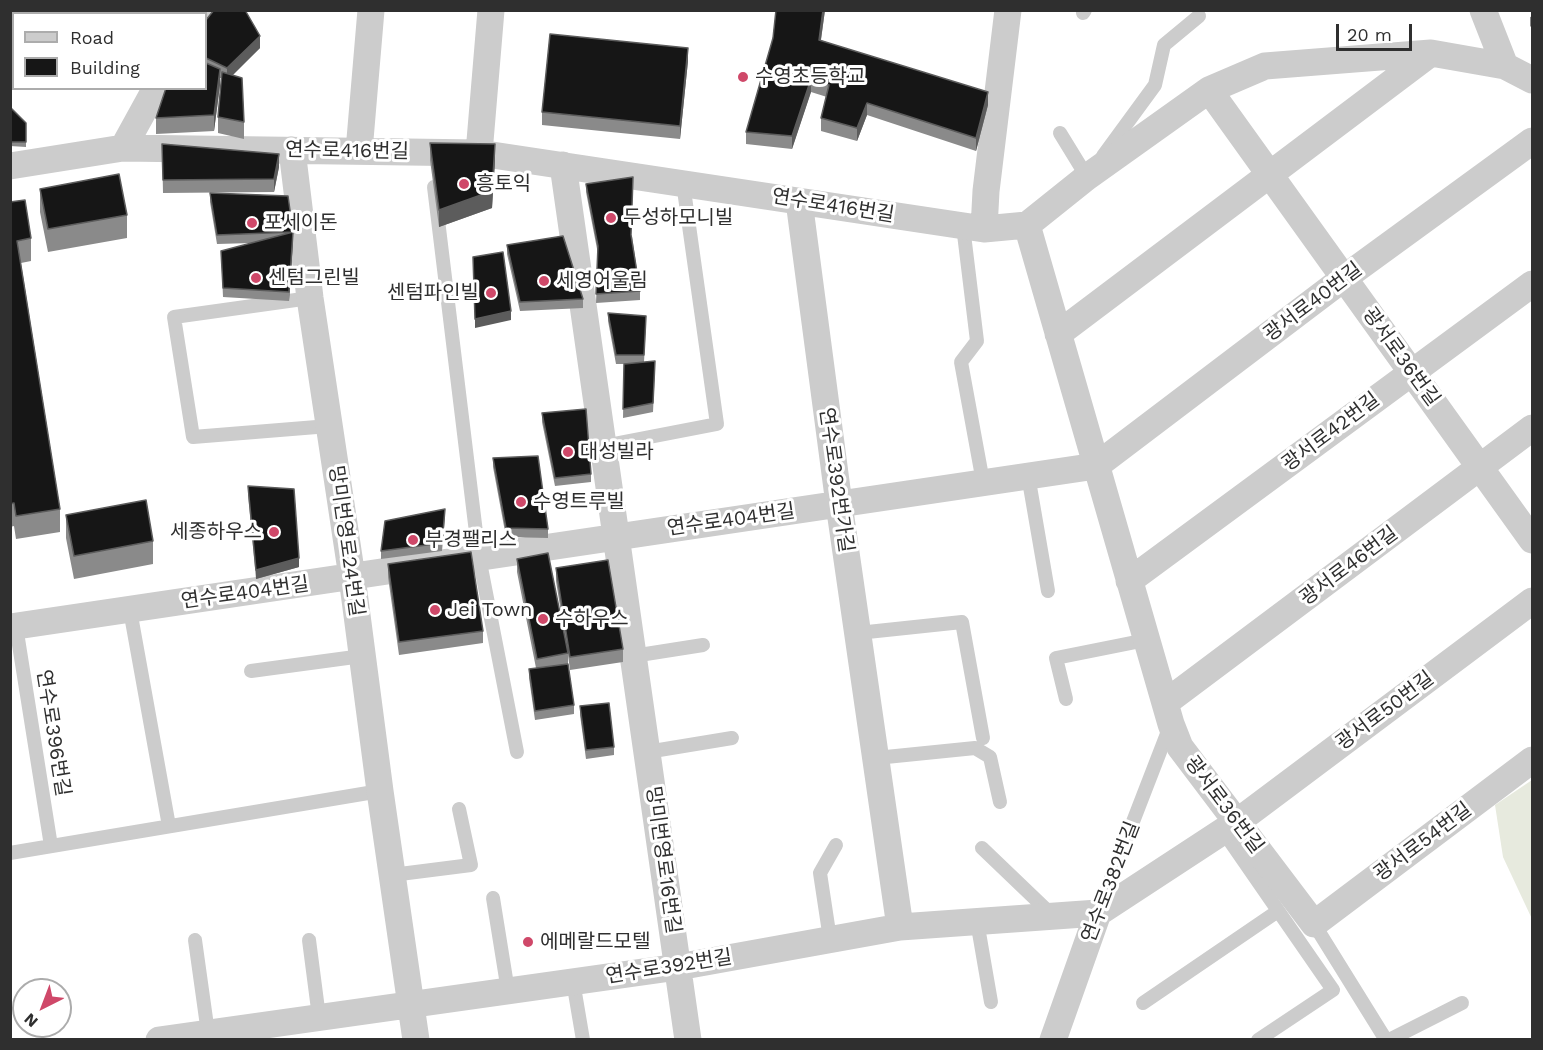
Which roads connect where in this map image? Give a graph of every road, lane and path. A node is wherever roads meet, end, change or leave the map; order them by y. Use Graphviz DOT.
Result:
graph roads {
  1 [pos="371,10"];
  2 [pos="491,10"];
  3 [pos="1008,10"];
  4 [pos="1483,10"];
  5 [pos="1199,16"];
  6 [pos="1431,53"];
  7 [pos="1505,66"];
  8 [pos="1533,80"];
  9 [pos="155,90"];
  10 [pos="1209,90"];
  11 [pos="1060,134"];
  12 [pos="1533,141"];
  13 [pos="123,148"];
  14 [pos="292,150"];
  15 [pos="359,151"];
  16 [pos="430,152"];
  17 [pos="479,153"];
  18 [pos="563,165"];
  19 [pos="10,166"];
  20 [pos="1269,174"];
  21 [pos="1087,177"];
  22 [pos="683,183"];
  23 [pos="799,201"];
  24 [pos="1027,225"];
  25 [pos="973,227"];
  26 [pos="1344,278"];
  27 [pos="1533,284"];
  28 [pos="310,298"];
  29 [pos="1058,334"];
  30 [pos="1412,372"];
  31 [pos="329,426"];
  32 [pos="1533,428"];
  33 [pos="603,446"];
  34 [pos="1096,466"];
  35 [pos="1480,467"];
  36 [pos="1028,475"];
  37 [pos="983,482"];
  38 [pos="839,504"];
  39 [pos="616,537"];
  40 [pos="1533,540"];
  41 [pos="479,557"];
  42 [pos="352,577"];
  43 [pos="1129,581"];
  44 [pos="1048,591"];
  45 [pos="1533,601"];
  46 [pos="130,610"];
  47 [pos="13,627"];
  48 [pos="858,633"];
  49 [pos="1146,640"];
  50 [pos="702,645"];
  51 [pos="362,656"];
  52 [pos="633,656"];
  53 [pos="251,671"];
  54 [pos="1066,699"];
  55 [pos="1168,714"];
  56 [pos="732,738"];
  57 [pos="983,738"];
  58 [pos="517,752"];
  59 [pos="647,752"];
  60 [pos="876,759"];
  61 [pos="1533,760"];
  62 [pos="380,791"];
  63 [pos="1000,802"];
  64 [pos="459,809"];
  65 [pos="169,826"];
  66 [pos="1230,826"];
  67 [pos="836,845"];
  68 [pos="51,846"];
  69 [pos="982,848"];
  70 [pos="10,852"];
  71 [pos="392,875"];
  72 [pos="493,898"];
  73 [pos="1278,911"];
  74 [pos="1098,913"];
  75 [pos="1053,916"];
  76 [pos="976,921"];
  77 [pos="1314,924"];
  78 [pos="900,927"];
  79 [pos="830,939"];
  80 [pos="195,940"];
  81 [pos="309,940"];
  82 [pos="678,967"];
  83 [pos="573,981"];
  84 [pos="508,991"];
  85 [pos="991,1002"];
  86 [pos="1143,1003"];
  87 [pos="1462,1003"];
  88 [pos="411,1004"];
  89 [pos="319,1017"];
  90 [pos="208,1033"];
  91 [pos="159,1040"];
  92 [pos="416,1040"];
  93 [pos="583,1040"];
  94 [pos="688,1040"];
  95 [pos="1053,1040"];
  96 [pos="1258,1040"];
  97 [pos="1388,1040"];
  1 -- 15 [label="street"];
  2 -- 17 [label="street"];
  3 -- 25 [label="street"];
  4 -- 7 [label="street"];
  5 -- 21 [label="lane"];
  6 -- 7 [label="street"];
  6 -- 10 [label="street"];
  6 -- 20 [label="street"];
  7 -- 8 [label="street"];
  9 -- 13 [label="street"];
  10 -- 20 [label="street, 광서로36번길"];
  10 -- 21 [label="street"];
  11 -- 21 [label="lane"];
  12 -- 26 [label="street, 광서로40번길"];
  13 -- 14 [label="street, 연수로416번길"];
  13 -- 19 [label="street, 연수로416번길"];
  14 -- 15 [label="street, 연수로416번길"];
  14 -- 28 [label="street, 망미번영로24번길"];
  15 -- 16 [label="street, 연수로416번길"];
  16 -- 17 [label="street, 연수로416번길"];
  16 -- 41 [label="lane"];
  17 -- 18 [label="street, 연수로416번길"];
  18 -- 22 [label="street, 연수로416번길"];
  18 -- 33 [label="street, 망미번영로16번길"];
  20 -- 26 [label="street, 광서로36번길"];
  20 -- 29 [label="street"];
  21 -- 24 [label="street"];
  22 -- 23 [label="street, 연수로416번길"];
  22 -- 33 [label="lane"];
  23 -- 25 [label="street, 연수로416번길"];
  23 -- 38 [label="street, 연수로392번가길"];
  24 -- 25 [label="street, 연수로416번길"];
  24 -- 29 [label="street, 광서로36번길"];
  25 -- 37 [label="lane"];
  26 -- 30 [label="street, 광서로36번길"];
  26 -- 34 [label="street, 광서로40번길"];
  27 -- 30 [label="street, 광서로42번길"];
  28 -- 31 [label="street, 망미번영로24번길"];
  28 -- 31 [label="lane"];
  29 -- 34 [label="street, 광서로36번길"];
  30 -- 35 [label="street, 광서로36번길"];
  30 -- 43 [label="street, 광서로42번길"];
  31 -- 42 [label="street, 망미번영로24번길"];
  32 -- 35 [label="street, 광서로46번길"];
  33 -- 39 [label="street, 망미번영로16번길"];
  34 -- 36 [label="street, 연수로404번길"];
  34 -- 43 [label="street, 광서로36번길"];
  35 -- 40 [label="street, 광서로36번길"];
  35 -- 55 [label="street, 광서로46번길"];
  36 -- 37 [label="street, 연수로404번길"];
  36 -- 44 [label="lane"];
  37 -- 38 [label="street, 연수로404번길"];
  38 -- 39 [label="street, 연수로404번길"];
  38 -- 48 [label="street, 연수로392번가길"];
  39 -- 41 [label="street, 연수로404번길"];
  39 -- 52 [label="street, 망미번영로16번길"];
  41 -- 42 [label="street, 연수로404번길"];
  41 -- 58 [label="lane"];
  42 -- 46 [label="street, 연수로404번길"];
  42 -- 51 [label="street, 망미번영로24번길"];
  43 -- 49 [label="street, 광서로36번길"];
  45 -- 66 [label="street, 광서로50번길"];
  46 -- 47 [label="street, 연수로404번길"];
  46 -- 65 [label="lane"];
  47 -- 68 [label="lane, 연수로396번길"];
  48 -- 57 [label="lane"];
  48 -- 60 [label="street, 연수로392번가길"];
  49 -- 54 [label="lane"];
  49 -- 55 [label="street, 광서로36번길"];
  50 -- 52 [label="lane"];
  51 -- 53 [label="lane"];
  51 -- 62 [label="street, 망미번영로24번길"];
  52 -- 59 [label="street, 망미번영로16번길"];
  55 -- 66 [label="street, 광서로36번길"];
  55 -- 74 [label="lane, 연수로382번길"];
  56 -- 59 [label="lane"];
  59 -- 82 [label="street, 망미번영로16번길"];
  60 -- 63 [label="lane"];
  60 -- 78 [label="street, 연수로392번가길"];
  61 -- 77 [label="street, 광서로54번길"];
  62 -- 65 [label="lane"];
  62 -- 71 [label="street, 망미번영로24번길"];
  64 -- 71 [label="lane"];
  65 -- 68 [label="lane"];
  66 -- 73 [label="lane"];
  66 -- 74 [label="street, 광서로50번길"];
  66 -- 77 [label="street, 광서로36번길"];
  67 -- 79 [label="lane"];
  68 -- 70 [label="lane"];
  69 -- 75 [label="lane"];
  71 -- 88 [label="street, 망미번영로24번길"];
  72 -- 84 [label="lane"];
  73 -- 86 [label="lane"];
  73 -- 96 [label="lane"];
  74 -- 75 [label="street, 연수로392번길"];
  74 -- 95 [label="street, 연수로382번길"];
  75 -- 76 [label="street, 연수로392번길"];
  76 -- 78 [label="street, 연수로392번길"];
  76 -- 85 [label="lane"];
  77 -- 97 [label="lane"];
  78 -- 79 [label="street, 연수로392번길"];
  79 -- 82 [label="street, 연수로392번길"];
  80 -- 90 [label="lane"];
  81 -- 89 [label="lane"];
  82 -- 83 [label="street, 연수로392번길"];
  82 -- 94 [label="street, 망미번영로16번길"];
  83 -- 84 [label="street, 연수로392번길"];
  83 -- 93 [label="lane"];
  84 -- 88 [label="street, 연수로392번길"];
  87 -- 97 [label="lane"];
  88 -- 89 [label="street, 연수로392번길"];
  88 -- 92 [label="street, 망미번영로24번길"];
  89 -- 90 [label="street, 연수로392번길"];
  90 -- 91 [label="street, 연수로392번길"];
}
